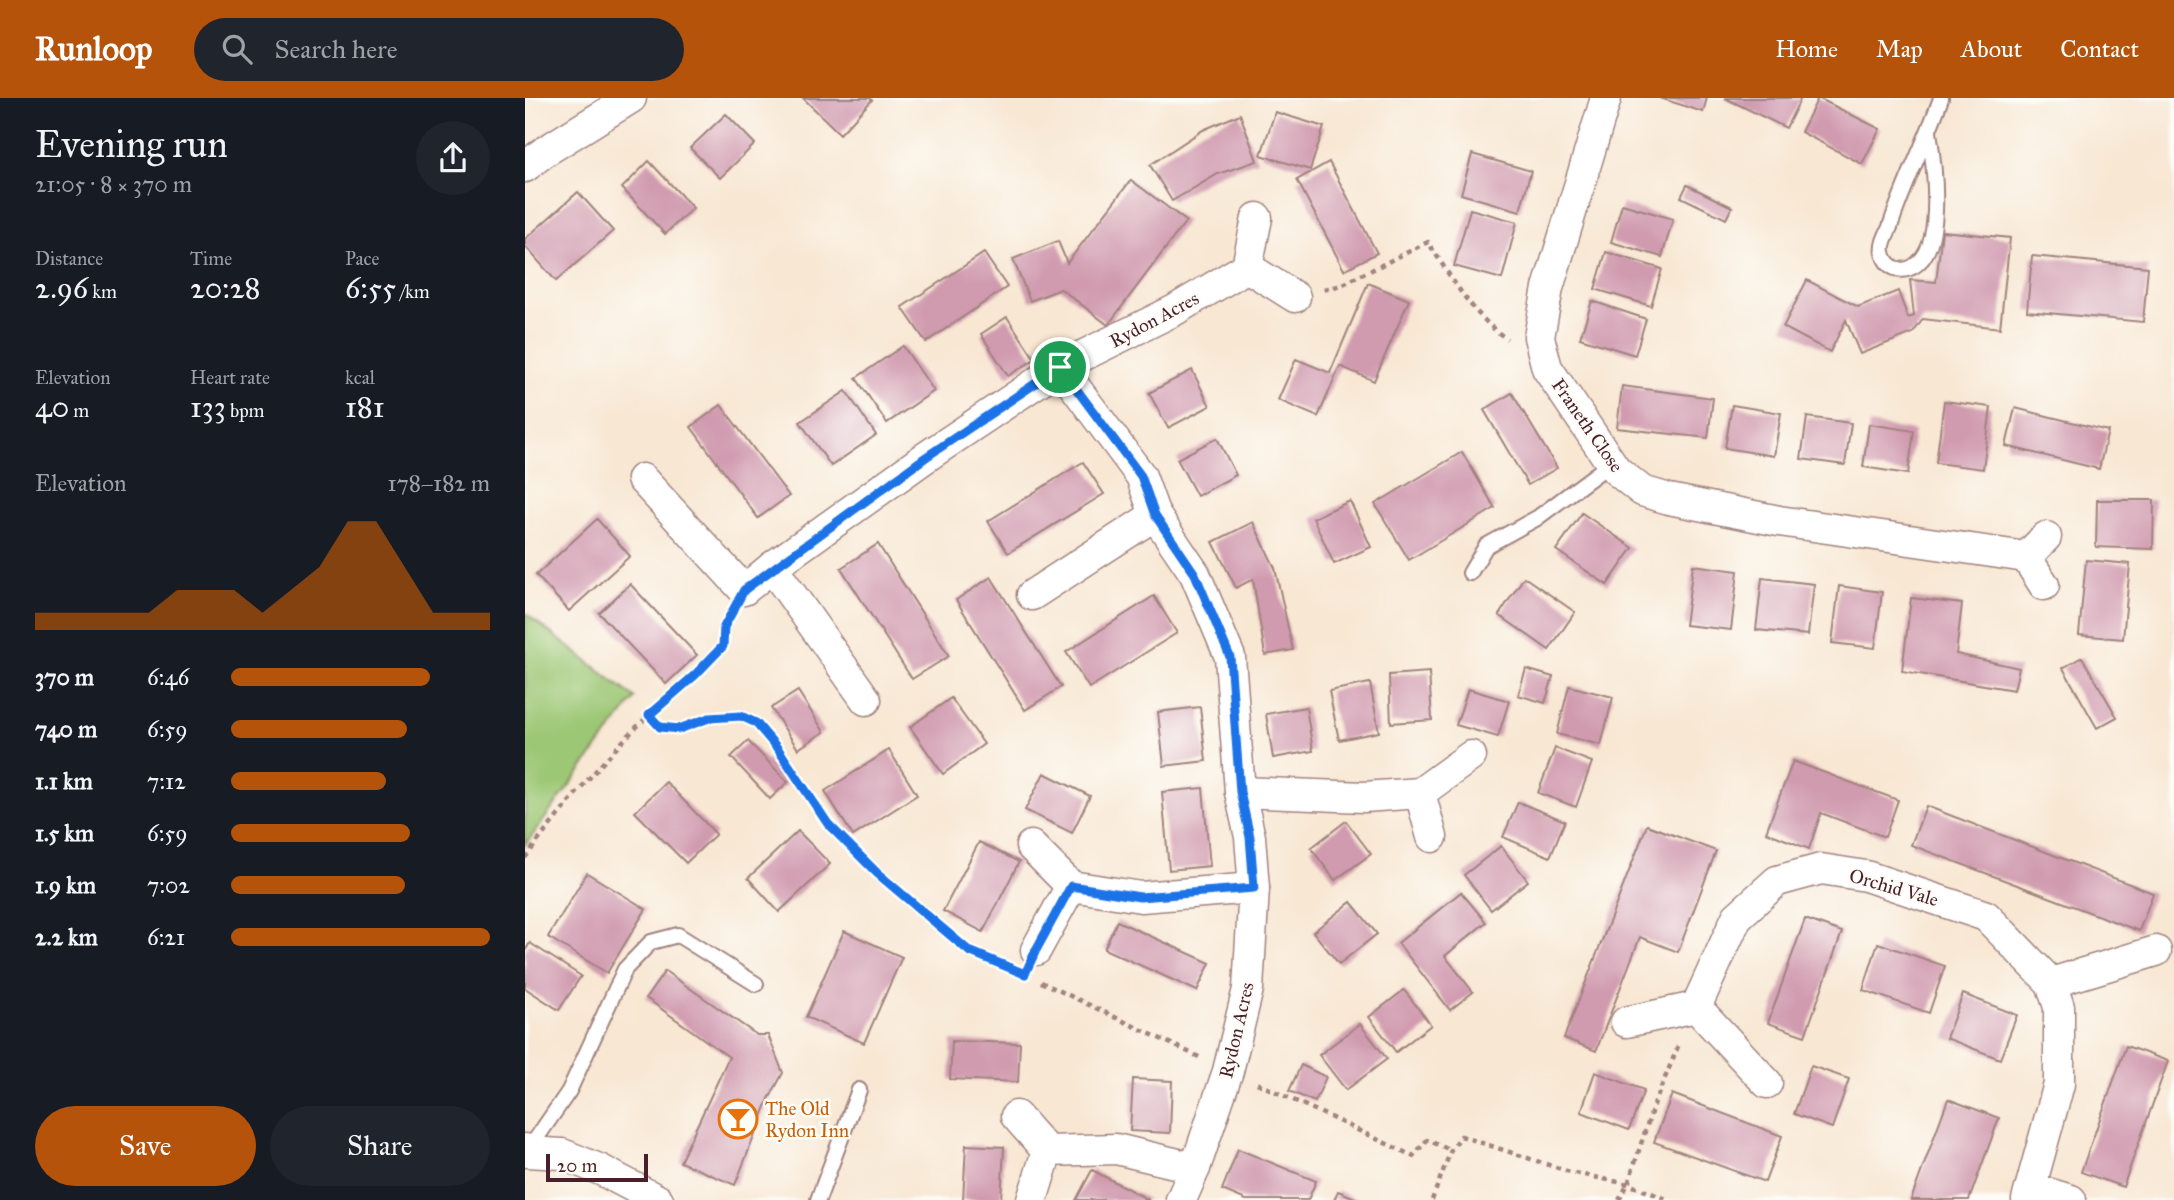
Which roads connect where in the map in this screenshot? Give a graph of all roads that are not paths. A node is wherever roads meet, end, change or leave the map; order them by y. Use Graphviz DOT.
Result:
graph roads {
  1 [pos="631,98"];
  2 [pos="1606,98"];
  3 [pos="1941,98"];
  4 [pos="1929,132"];
  5 [pos="525,167"];
  6 [pos="1257,218"];
  7 [pos="1247,267"];
  8 [pos="1294,297"];
  9 [pos="1060,367"];
  10 [pos="1611,463"];
  11 [pos="642,479"];
  12 [pos="1155,515"];
  13 [pos="772,567"];
  14 [pos="1470,573"];
  15 [pos="2044,585"];
  16 [pos="1032,595"];
  17 [pos="866,700"];
  18 [pos="1471,756"];
  19 [pos="1240,792"];
  20 [pos="1420,793"];
  21 [pos="1432,836"];
  22 [pos="1031,846"];
  23 [pos="1071,886"];
  24 [pos="1254,888"];
  25 [pos="1036,950"];
  26 [pos="2156,951"];
  27 [pos="2051,983"];
  28 [pos="756,984"];
  29 [pos="1696,1007"];
  30 [pos="1626,1022"];
  31 [pos="1767,1083"];
  32 [pos="859,1090"];
  33 [pos="1016,1116"];
  34 [pos="1047,1151"];
  35 [pos="526,1153"];
  36 [pos="1195,1168"];
  37 [pos="2029,1194"];
  38 [pos="657,1200"];
  39 [pos="818,1200"];
  40 [pos="1032,1200"];
  41 [pos="1181,1200"];
  42 [pos="2071,1200"];
  1 -- 5 [label="street"];
  2 -- 10 [label="street, Franeth Close"];
  3 -- 4 [label="lane"];
  4 -- 4 [label="lane"];
  6 -- 7 [label="street"];
  7 -- 8 [label="street"];
  7 -- 9 [label="street, Rydon Acres"];
  9 -- 12 [label="street, Rydon Acres"];
  9 -- 13 [label="street, Rydon Acres"];
  10 -- 14 [label="lane"];
  10 -- 15 [label="street, Franeth Close"];
  11 -- 13 [label="street, Rydon Acres"];
  12 -- 16 [label="street"];
  12 -- 19 [label="street, Rydon Acres"];
  13 -- 17 [label="street"];
  18 -- 20 [label="street"];
  19 -- 20 [label="street"];
  19 -- 24 [label="street, Rydon Acres"];
  20 -- 21 [label="street"];
  22 -- 23 [label="street"];
  23 -- 24 [label="street"];
  23 -- 25 [label="street"];
  24 -- 36 [label="street, Rydon Acres"];
  26 -- 27 [label="street"];
  27 -- 29 [label="street, Orchid Vale"];
  27 -- 37 [label="street"];
  28 -- 35 [label="lane"];
  29 -- 30 [label="street"];
  29 -- 31 [label="street"];
  32 -- 39 [label="lane"];
  33 -- 34 [label="street"];
  34 -- 36 [label="street"];
  34 -- 40 [label="street"];
  35 -- 38 [label="street"];
  36 -- 41 [label="street, Rydon Acres"];
  37 -- 42 [label="street"];
}
